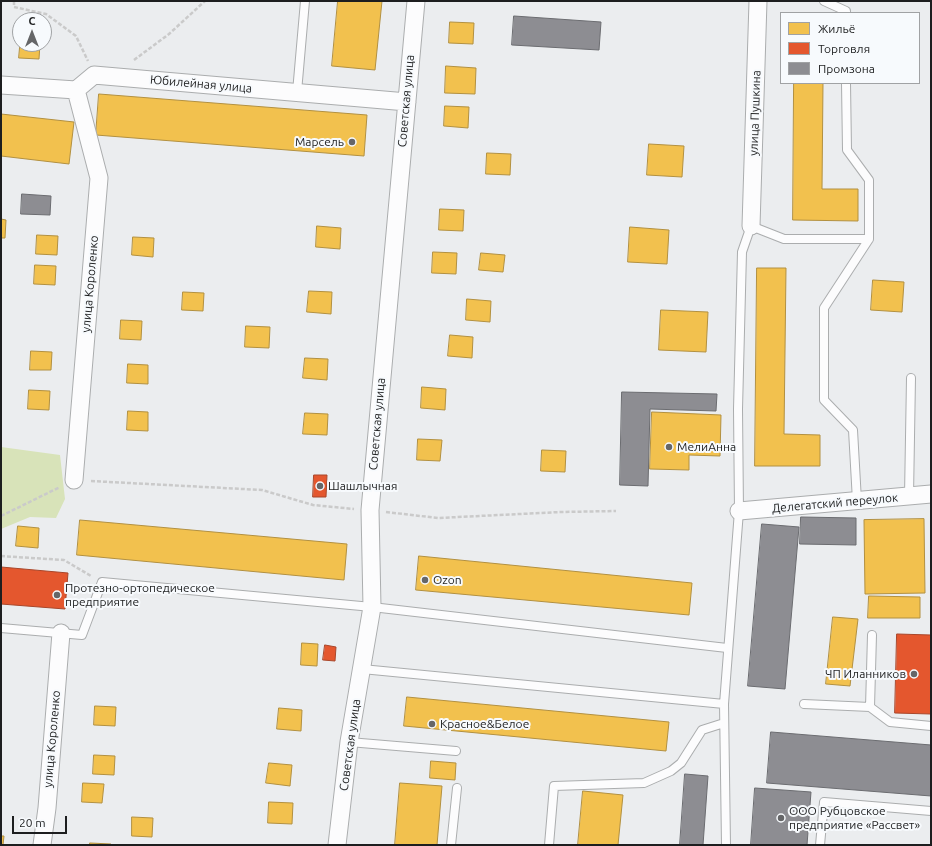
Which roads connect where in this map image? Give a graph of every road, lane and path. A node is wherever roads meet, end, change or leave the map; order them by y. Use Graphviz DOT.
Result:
graph roads {
  1 [pos="14,1"];
  2 [pos="205,1"];
  3 [pos="305,1"];
  4 [pos="416,1"];
  5 [pos="758,1"];
  6 [pos="824,1"];
  7 [pos="846,12"];
  8 [pos="94,75"];
  9 [pos="113,76"];
  10 [pos="846,84"];
  11 [pos="1,85"];
  12 [pos="76,90"];
  13 [pos="297,92"];
  14 [pos="407,102"];
  15 [pos="751,226"];
  16 [pos="869,239"];
  17 [pos="911,378"];
  18 [pos="74,480"];
  19 [pos="931,494"];
  20 [pos="909,496"];
  21 [pos="857,501"];
  22 [pos="370,510"];
  23 [pos="616,511"];
  24 [pos="739,511"];
  25 [pos="1,516"];
  26 [pos="1,556"];
  27 [pos="102,582"];
  28 [pos="372,607"];
  29 [pos="1,628"];
  30 [pos="61,633"];
  31 [pos="872,635"];
  32 [pos="728,648"];
  33 [pos="362,669"];
  34 [pos="724,704"];
  35 [pos="804,704"];
  36 [pos="870,707"];
  37 [pos="724,722"];
  38 [pos="931,726"];
  39 [pos="349,742"];
  40 [pos="456,751"];
  41 [pos="457,788"];
  42 [pos="931,811"];
  43 [pos="42,845"];
  44 [pos="337,845"];
  45 [pos="451,845"];
  46 [pos="549,845"];
  47 [pos="726,845"];
  48 [pos="820,845"];
  1 -- 8 [label="path"];
  2 -- 9 [label="path"];
  3 -- 13 [label="lane"];
  4 -- 14 [label="street, Советская улица"];
  5 -- 15 [label="street, улица Пушкина"];
  6 -- 7 [label="lane"];
  8 -- 9 [label="street, Юбилейная улица"];
  8 -- 12 [label="street"];
  9 -- 13 [label="street, Юбилейная улица"];
  10 -- 16 [label="lane"];
  11 -- 12 [label="street"];
  12 -- 18 [label="street, улица Короленко"];
  13 -- 14 [label="street, Юбилейная улица"];
  14 -- 22 [label="street, Советская улица"];
  15 -- 16 [label="lane"];
  15 -- 24 [label="lane"];
  16 -- 21 [label="lane"];
  17 -- 20 [label="lane"];
  18 -- 22 [label="path"];
  18 -- 25 [label="path"];
  19 -- 20 [label="street, Делегатский переулок"];
  20 -- 21 [label="street, Делегатский переулок"];
  21 -- 24 [label="street, Делегатский переулок"];
  22 -- 23 [label="path"];
  22 -- 28 [label="street, Советская улица"];
  24 -- 32 [label="lane"];
  26 -- 27 [label="path"];
  27 -- 28 [label="lane"];
  27 -- 30 [label="lane"];
  28 -- 32 [label="lane"];
  28 -- 33 [label="street, Советская улица"];
  29 -- 30 [label="lane"];
  30 -- 43 [label="street, улица Короленко"];
  31 -- 36 [label="lane"];
  32 -- 34 [label="lane"];
  33 -- 34 [label="lane"];
  33 -- 39 [label="street, Советская улица"];
  34 -- 37 [label="lane"];
  35 -- 36 [label="lane"];
  36 -- 38 [label="lane"];
  37 -- 46 [label="lane"];
  37 -- 47 [label="lane"];
  39 -- 40 [label="lane"];
  39 -- 44 [label="street, Советская улица"];
  41 -- 45 [label="lane"];
  42 -- 48 [label="lane"];
}
